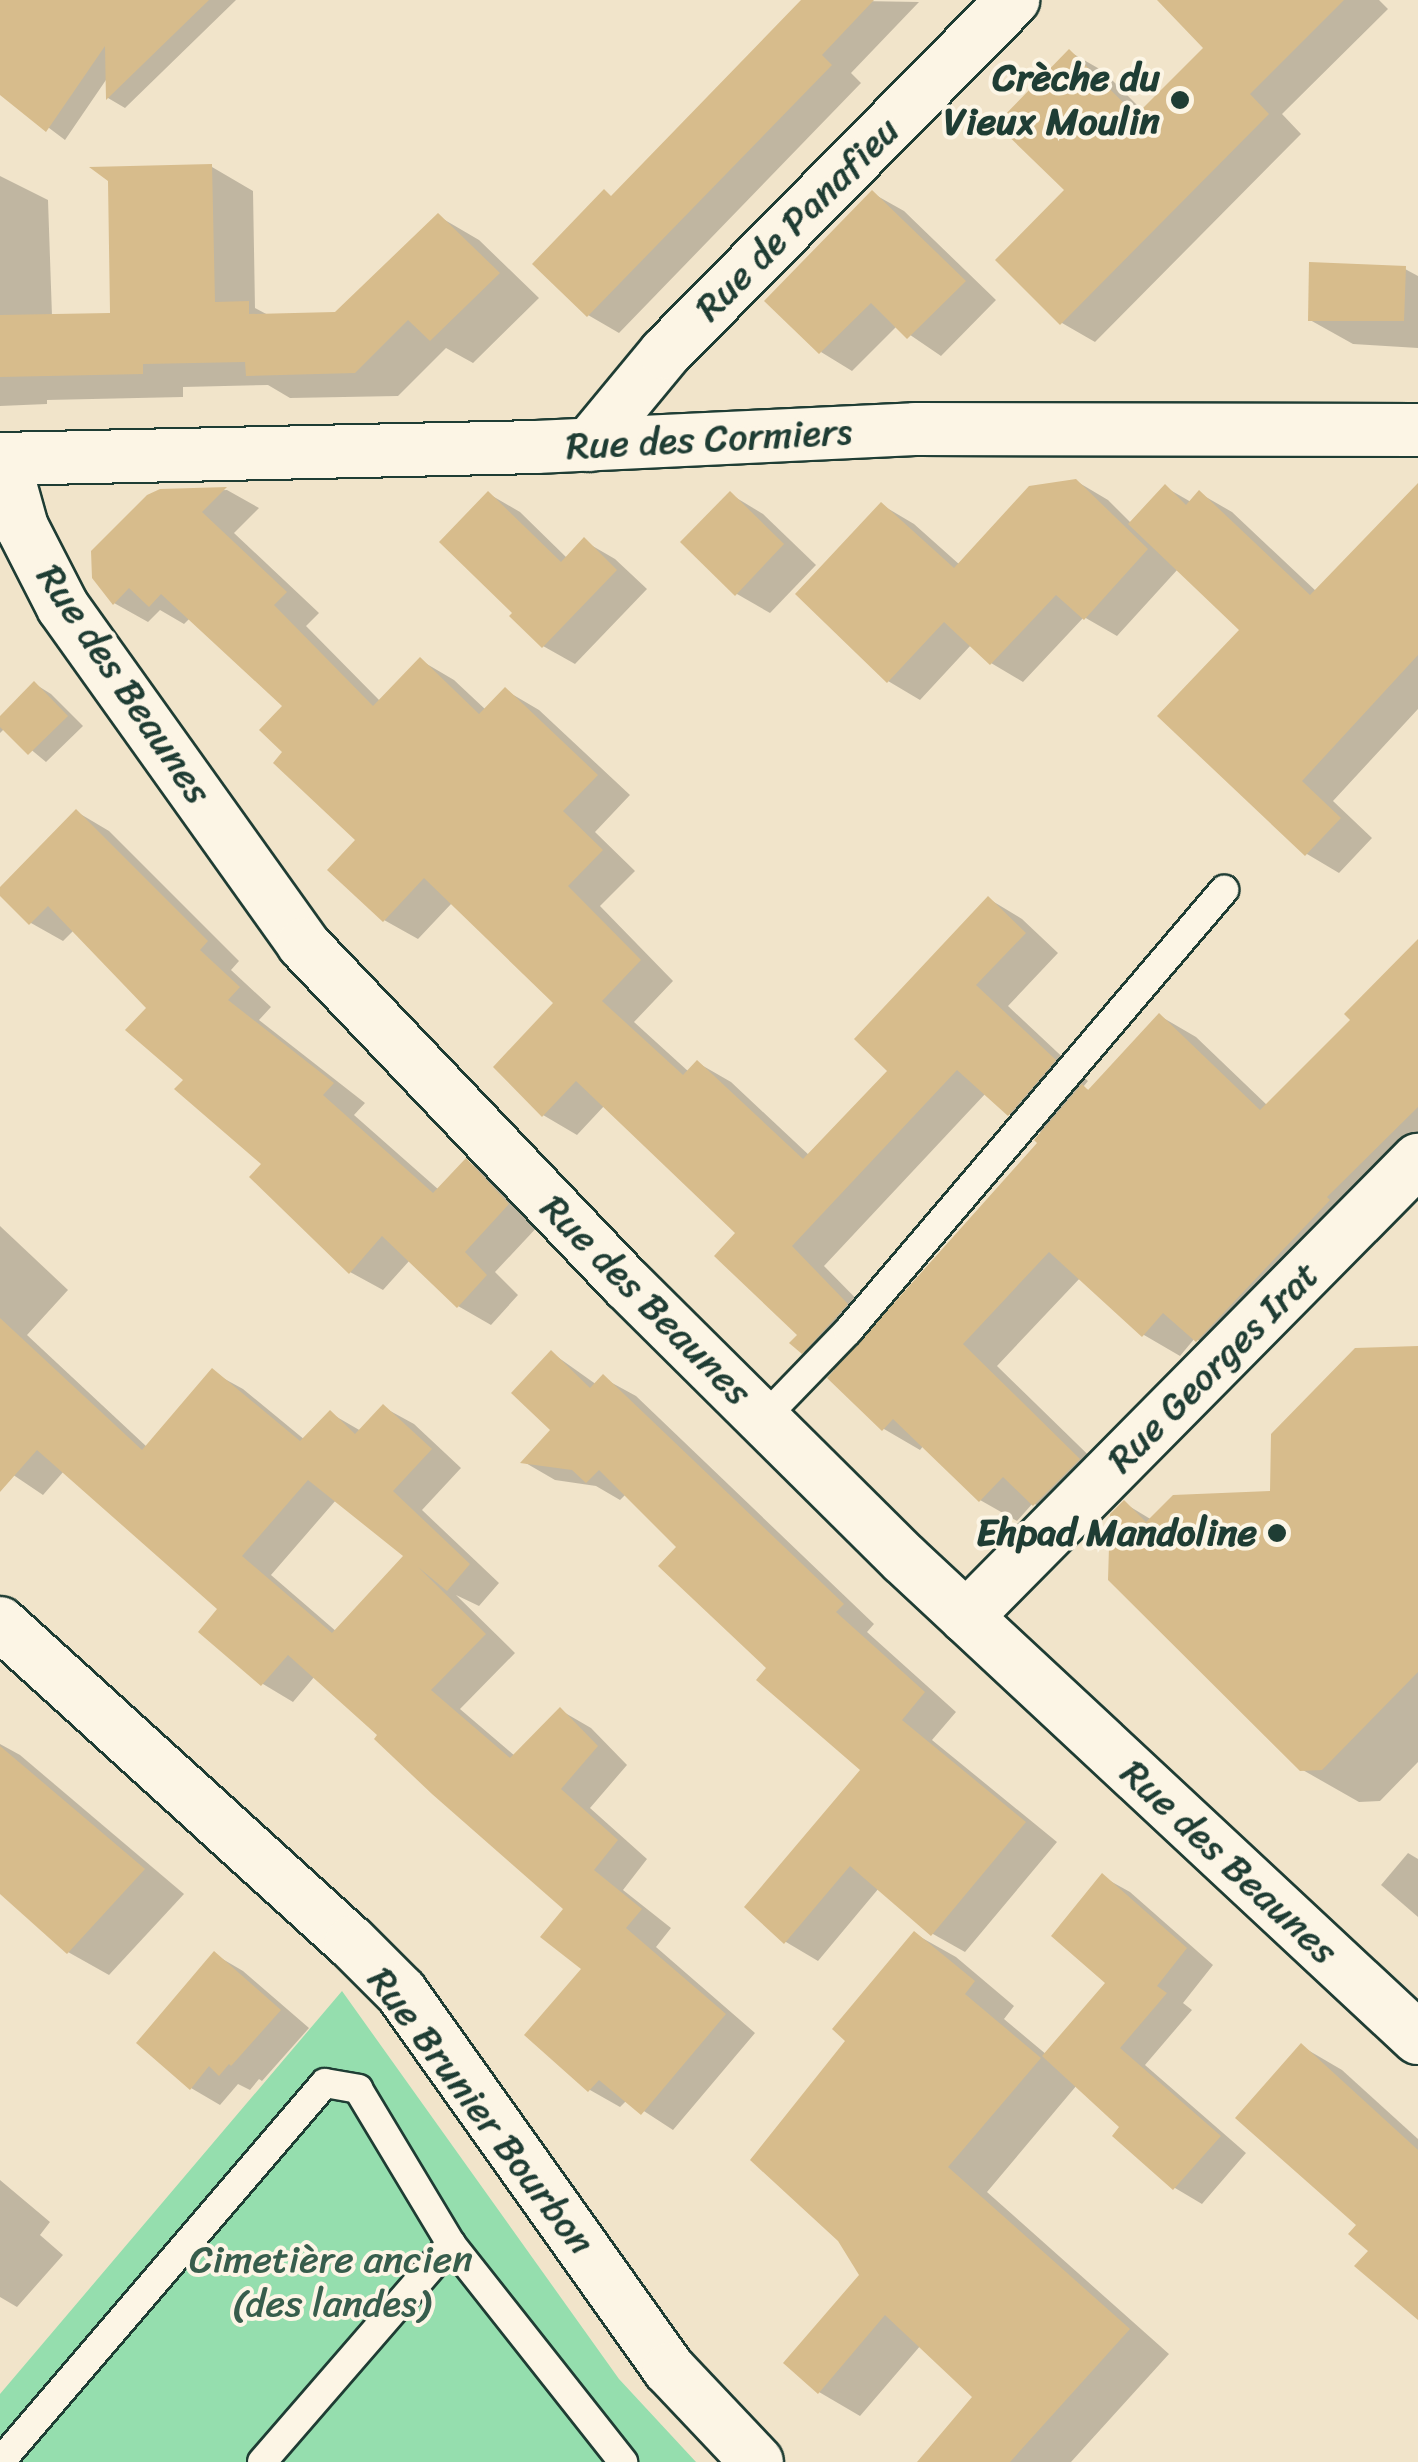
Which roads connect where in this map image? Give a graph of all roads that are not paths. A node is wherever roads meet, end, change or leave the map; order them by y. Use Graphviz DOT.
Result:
graph roads {
  1 [pos="1013,0"];
  2 [pos="1418,430"];
  3 [pos="589,445"];
  4 [pos="1,459"];
  5 [pos="1224,890"];
  6 [pos="1418,1160"];
  7 [pos="763,1419"];
  8 [pos="966,1617"];
  9 [pos="0,1623"];
  10 [pos="1418,2038"];
  11 [pos="451,2244"];
  12 [pos="0,2462"];
  13 [pos="262,2462"];
  14 [pos="623,2462"];
  15 [pos="758,2462"];
  1 -- 3 [label="street, Rue de Panafieu"];
  2 -- 3 [label="street, Rue des Cormiers"];
  3 -- 4 [label="street, Rue des Cormiers"];
  4 -- 7 [label="street, Rue des Beaunes"];
  5 -- 7 [label="lane"];
  6 -- 8 [label="street, Rue Georges Irat"];
  7 -- 8 [label="street, Rue des Beaunes"];
  8 -- 10 [label="street, Rue des Beaunes"];
  9 -- 15 [label="street, Rue Brunier Bourbon"];
  11 -- 12 [label="lane"];
  11 -- 13 [label="lane"];
  11 -- 14 [label="lane"];
}
